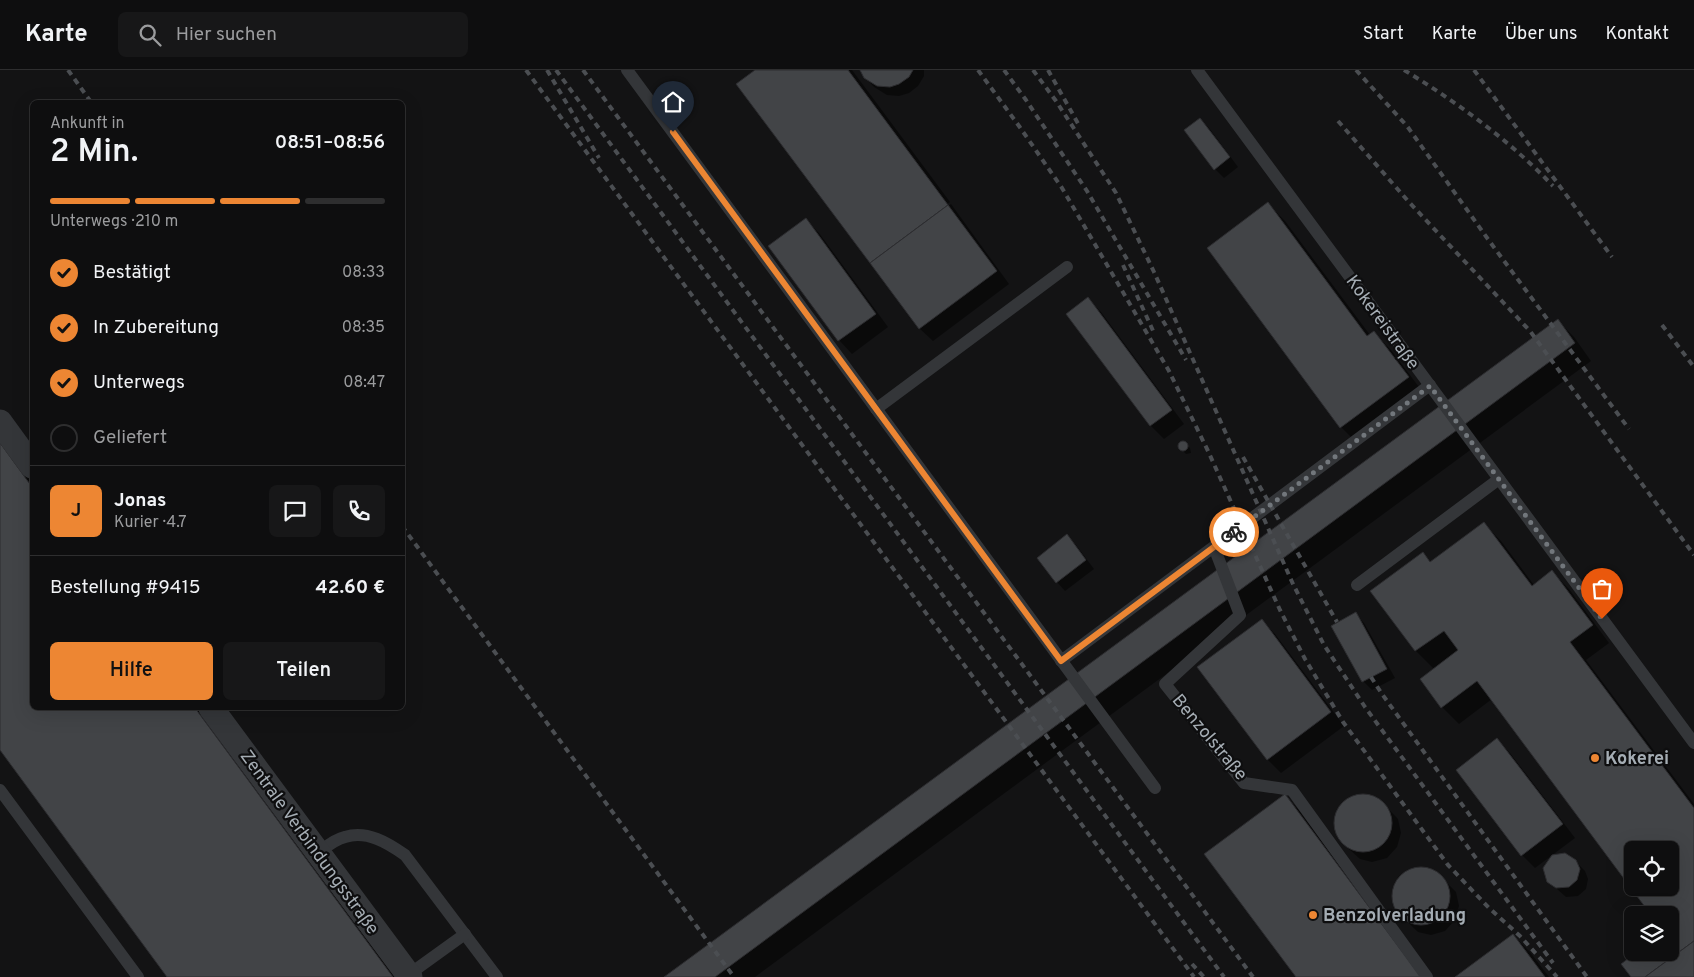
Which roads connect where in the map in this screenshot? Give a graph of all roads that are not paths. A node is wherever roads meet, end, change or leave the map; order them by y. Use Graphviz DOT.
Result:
graph roads {
  1 [pos="627,70"];
  2 [pos="1197,70"];
  3 [pos="1068,267"];
  4 [pos="1430,386"];
  5 [pos="876,409"];
  6 [pos="0,422"];
  7 [pos="30,463"];
  8 [pos="1499,479"];
  9 [pos="1214,547"];
  10 [pos="1357,584"];
  11 [pos="1061,661"];
  12 [pos="212,710"];
  13 [pos="1694,743"];
  14 [pos="1155,788"];
  15 [pos="0,790"];
  16 [pos="318,853"];
  17 [pos="464,934"];
  18 [pos="409,976"];
  19 [pos="138,977"];
  20 [pos="497,977"];
  21 [pos="1427,977"];
  1 -- 5 [label="lane"];
  2 -- 4 [label="lane, Kokereistraße"];
  3 -- 5 [label="lane"];
  4 -- 8 [label="lane, Kokereistraße"];
  4 -- 9 [label="lane"];
  5 -- 11 [label="lane"];
  6 -- 7 [label="street"];
  8 -- 10 [label="lane"];
  8 -- 13 [label="lane, Kokereistraße"];
  9 -- 11 [label="lane"];
  9 -- 21 [label="lane, Benzolstraße"];
  11 -- 14 [label="lane"];
  12 -- 16 [label="street, Zentrale Verbindungsstraße"];
  15 -- 19 [label="lane"];
  16 -- 17 [label="lane"];
  16 -- 18 [label="street, Zentrale Verbindungsstraße"];
  17 -- 18 [label="lane"];
  17 -- 20 [label="lane"];
}
